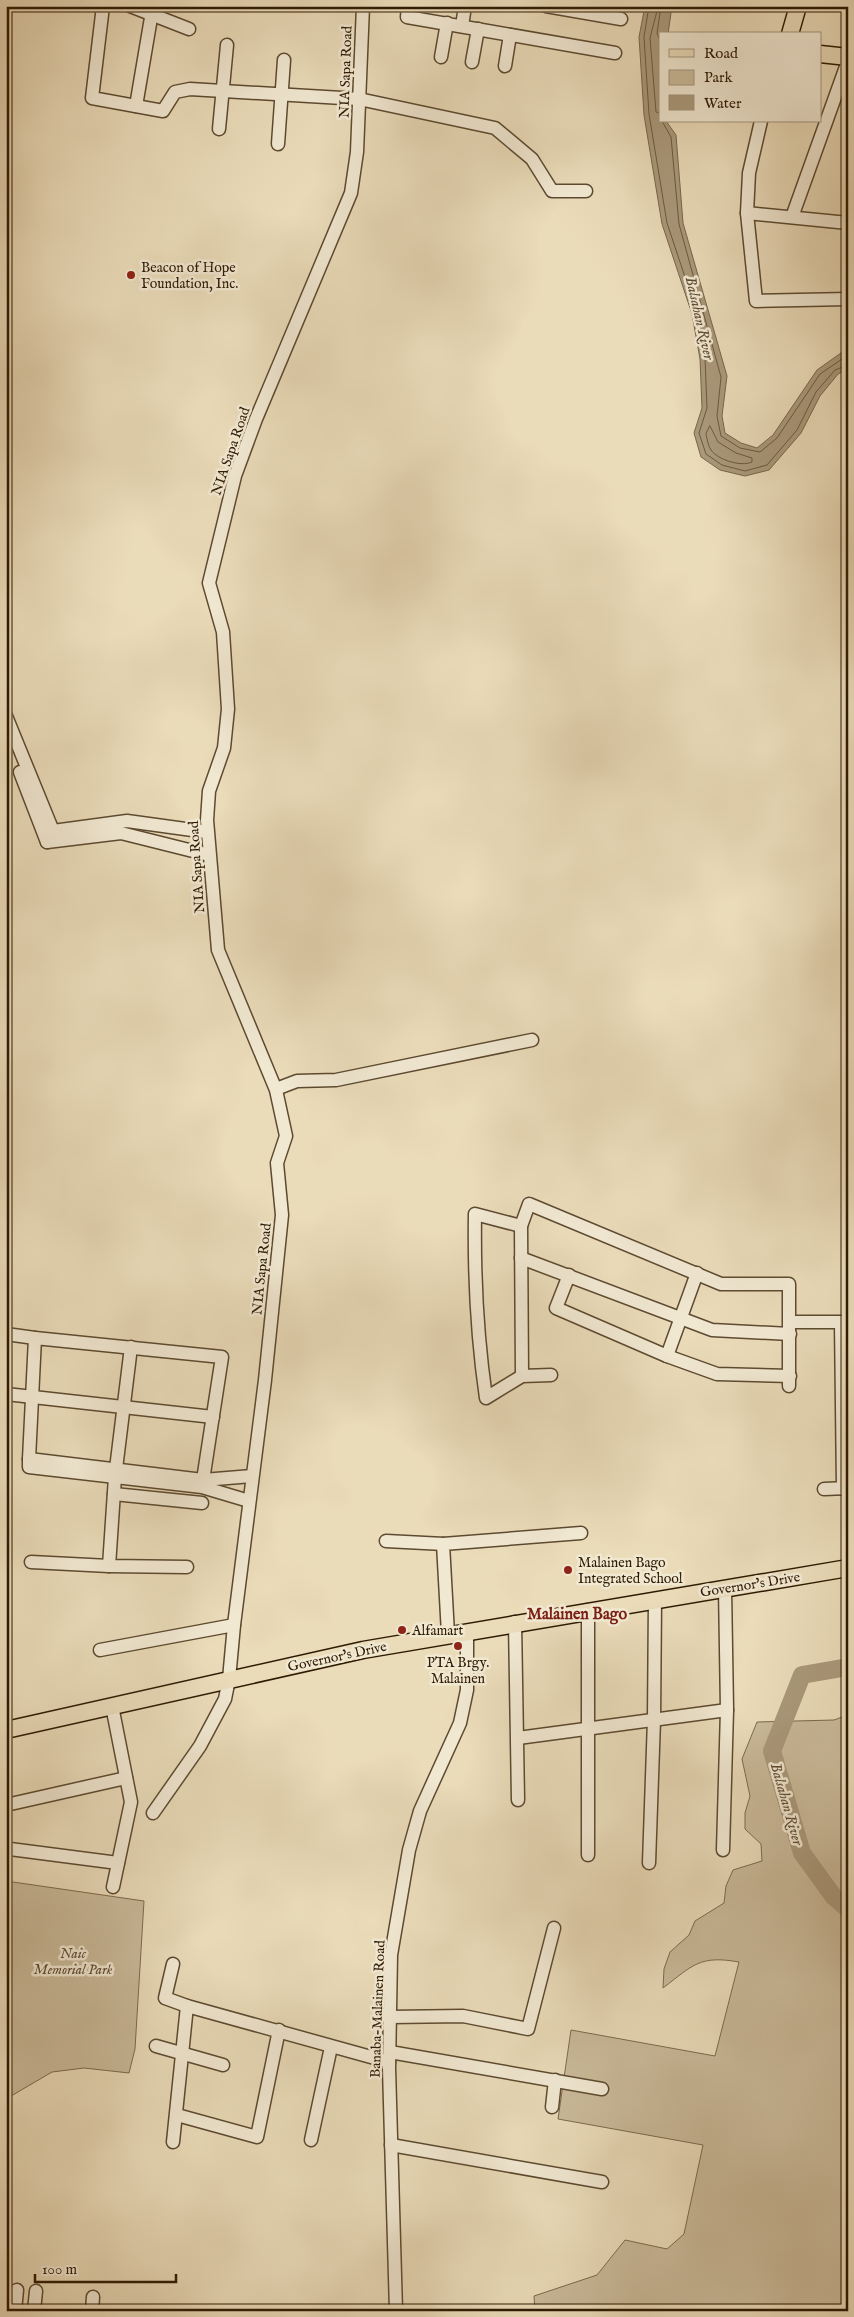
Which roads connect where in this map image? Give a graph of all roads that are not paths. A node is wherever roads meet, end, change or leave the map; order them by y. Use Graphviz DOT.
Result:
graph roads {
  1 [pos="103,6"];
  2 [pos="130,6"];
  3 [pos="363,6"];
  4 [pos="408,6"];
  5 [pos="466,6"];
  6 [pos="546,6"];
  7 [pos="798,6"];
  8 [pos="564,8"];
  9 [pos="152,10"];
  10 [pos="621,19"];
  11 [pos="447,23"];
  12 [pos="462,26"];
  13 [pos="189,29"];
  14 [pos="478,29"];
  15 [pos="791,32"];
  16 [pos="510,34"];
  17 [pos="227,45"];
  18 [pos="615,53"];
  19 [pos="822,54"];
  20 [pos="441,58"];
  21 [pos="848,59"];
  22 [pos="284,60"];
  23 [pos="472,62"];
  24 [pos="506,66"];
  25 [pos="222,92"];
  26 [pos="283,95"];
  27 [pos="359,99"];
  28 [pos="136,106"];
  29 [pos="761,122"];
  30 [pos="218,129"];
  31 [pos="278,144"];
  32 [pos="586,191"];
  33 [pos="747,213"];
  34 [pos="792,217"];
  35 [pos="848,223"];
  36 [pos="848,298"];
  37 [pos="6,716"];
  38 [pos="6,737"];
  39 [pos="136,822"];
  40 [pos="207,832"];
  41 [pos="50,836"];
  42 [pos="135,836"];
  43 [pos="209,855"];
  44 [pos="532,1040"];
  45 [pos="276,1089"];
  46 [pos="521,1226"];
  47 [pos="521,1258"];
  48 [pos="697,1273"];
  49 [pos="569,1275"];
  50 [pos="680,1318"];
  51 [pos="845,1322"];
  52 [pos="790,1328"];
  53 [pos="6,1334"];
  54 [pos="35,1338"];
  55 [pos="131,1348"];
  56 [pos="667,1356"];
  57 [pos="551,1375"];
  58 [pos="522,1376"];
  59 [pos="6,1394"];
  60 [pos="32,1397"];
  61 [pos="125,1407"];
  62 [pos="213,1417"];
  63 [pos="116,1474"];
  64 [pos="252,1476"];
  65 [pos="203,1484"];
  66 [pos="845,1488"];
  67 [pos="824,1489"];
  68 [pos="114,1494"];
  69 [pos="249,1501"];
  70 [pos="202,1503"];
  71 [pos="581,1533"];
  72 [pos="386,1541"];
  73 [pos="444,1544"];
  74 [pos="30,1562"];
  75 [pos="109,1566"];
  76 [pos="187,1568"];
  77 [pos="848,1568"];
  78 [pos="724,1588"];
  79 [pos="655,1599"];
  80 [pos="588,1610"];
  81 [pos="515,1622"];
  82 [pos="234,1625"];
  83 [pos="467,1631"];
  84 [pos="448,1634"];
  85 [pos="100,1650"];
  86 [pos="230,1679"];
  87 [pos="112,1706"];
  88 [pos="727,1710"];
  89 [pos="654,1720"];
  90 [pos="588,1729"];
  91 [pos="6,1730"];
  92 [pos="518,1738"];
  93 [pos="126,1778"];
  94 [pos="518,1800"];
  95 [pos="6,1805"];
  96 [pos="152,1813"];
  97 [pos="10,1849"];
  98 [pos="723,1850"];
  99 [pos="588,1855"];
  100 [pos="118,1863"];
  101 [pos="649,1863"];
  102 [pos="113,1887"];
  103 [pos="554,1928"];
  104 [pos="173,1964"];
  105 [pos="187,2006"];
  106 [pos="391,2017"];
  107 [pos="279,2030"];
  108 [pos="156,2046"];
  109 [pos="331,2047"];
  110 [pos="184,2053"];
  111 [pos="389,2057"];
  112 [pos="223,2065"];
  113 [pos="555,2080"];
  114 [pos="602,2088"];
  115 [pos="552,2107"];
  116 [pos="177,2115"];
  117 [pos="311,2140"];
  118 [pos="173,2142"];
  119 [pos="391,2145"];
  120 [pos="602,2182"];
  121 [pos="17,2290"];
  122 [pos="36,2291"];
  123 [pos="93,2297"];
  124 [pos="15,2311"];
  125 [pos="34,2311"];
  126 [pos="92,2311"];
  127 [pos="396,2311"];
  1 -- 28 [label="street"];
  2 -- 9 [label="street"];
  3 -- 27 [label="street, NIA Sapa Road"];
  4 -- 11 [label="street"];
  5 -- 12 [label="street"];
  6 -- 8 [label="street"];
  7 -- 15 [label="main road"];
  8 -- 10 [label="street"];
  9 -- 13 [label="street"];
  9 -- 28 [label="street"];
  11 -- 12 [label="street"];
  11 -- 20 [label="street"];
  12 -- 14 [label="street"];
  14 -- 16 [label="street"];
  14 -- 23 [label="street"];
  16 -- 18 [label="street"];
  16 -- 24 [label="street"];
  17 -- 25 [label="street"];
  19 -- 21 [label="main road"];
  21 -- 34 [label="street"];
  22 -- 26 [label="street"];
  25 -- 26 [label="street"];
  25 -- 28 [label="street"];
  25 -- 30 [label="street"];
  26 -- 27 [label="street"];
  26 -- 31 [label="street"];
  27 -- 32 [label="street"];
  27 -- 40 [label="street, NIA Sapa Road"];
  29 -- 33 [label="street"];
  33 -- 34 [label="street"];
  33 -- 36 [label="street"];
  34 -- 35 [label="street"];
  37 -- 41 [label="street"];
  38 -- 41 [label="street"];
  39 -- 40 [label="street"];
  39 -- 41 [label="street"];
  39 -- 42 [label="street"];
  40 -- 43 [label="street, NIA Sapa Road"];
  41 -- 42 [label="street"];
  42 -- 43 [label="street"];
  43 -- 45 [label="street, NIA Sapa Road"];
  44 -- 45 [label="street"];
  45 -- 64 [label="street, NIA Sapa Road"];
  46 -- 47 [label="street"];
  46 -- 48 [label="street"];
  46 -- 58 [label="street"];
  47 -- 49 [label="street"];
  47 -- 58 [label="street"];
  48 -- 50 [label="street"];
  48 -- 52 [label="street"];
  49 -- 50 [label="street"];
  49 -- 56 [label="street"];
  50 -- 52 [label="street"];
  50 -- 56 [label="street"];
  51 -- 52 [label="street"];
  51 -- 66 [label="street"];
  52 -- 56 [label="street"];
  53 -- 54 [label="street"];
  54 -- 55 [label="street"];
  54 -- 60 [label="street"];
  55 -- 61 [label="street"];
  55 -- 62 [label="street"];
  57 -- 58 [label="street"];
  59 -- 60 [label="street"];
  60 -- 61 [label="street"];
  60 -- 63 [label="street"];
  61 -- 62 [label="street"];
  61 -- 63 [label="street"];
  62 -- 65 [label="street"];
  63 -- 65 [label="street"];
  63 -- 68 [label="street"];
  64 -- 65 [label="street"];
  64 -- 69 [label="street, NIA Sapa Road"];
  65 -- 69 [label="street"];
  66 -- 67 [label="street"];
  68 -- 70 [label="street"];
  68 -- 75 [label="street"];
  69 -- 82 [label="street, NIA Sapa Road"];
  71 -- 73 [label="street"];
  72 -- 73 [label="street"];
  73 -- 84 [label="street"];
  74 -- 75 [label="street"];
  75 -- 76 [label="street"];
  77 -- 78 [label="main road, Governor's Drive"];
  78 -- 79 [label="main road, Governor's Drive"];
  78 -- 88 [label="street"];
  79 -- 80 [label="main road, Governor's Drive"];
  79 -- 89 [label="street"];
  80 -- 81 [label="main road, Governor's Drive"];
  80 -- 90 [label="street"];
  81 -- 83 [label="main road, Governor's Drive"];
  81 -- 92 [label="street"];
  82 -- 85 [label="street"];
  82 -- 86 [label="street, NIA Sapa Road"];
  83 -- 84 [label="main road, Governor's Drive"];
  83 -- 106 [label="street, Banaba-Malainen Road"];
  84 -- 86 [label="main road, Governor's Drive"];
  86 -- 87 [label="main road, Governor's Drive"];
  86 -- 96 [label="street, NIA Sapa Road"];
  87 -- 91 [label="main road, Governor's Drive"];
  87 -- 93 [label="street"];
  88 -- 89 [label="street"];
  88 -- 98 [label="street"];
  89 -- 90 [label="street"];
  89 -- 101 [label="street"];
  90 -- 92 [label="street"];
  90 -- 99 [label="street"];
  92 -- 94 [label="street"];
  93 -- 95 [label="street"];
  93 -- 100 [label="street"];
  97 -- 100 [label="street"];
  100 -- 102 [label="street"];
  103 -- 106 [label="street"];
  104 -- 105 [label="street"];
  105 -- 107 [label="street"];
  105 -- 110 [label="street"];
  106 -- 111 [label="street, Banaba-Malainen Road"];
  107 -- 109 [label="street"];
  107 -- 116 [label="street"];
  108 -- 110 [label="street"];
  109 -- 111 [label="street"];
  109 -- 117 [label="street"];
  110 -- 112 [label="street"];
  110 -- 116 [label="street"];
  111 -- 113 [label="street"];
  111 -- 119 [label="street, Banaba-Malainen Road"];
  113 -- 114 [label="street"];
  113 -- 115 [label="street"];
  116 -- 118 [label="street"];
  119 -- 120 [label="street"];
  119 -- 127 [label="street, Banaba-Malainen Road"];
  121 -- 124 [label="street"];
  122 -- 125 [label="street"];
  123 -- 126 [label="street"];
}
